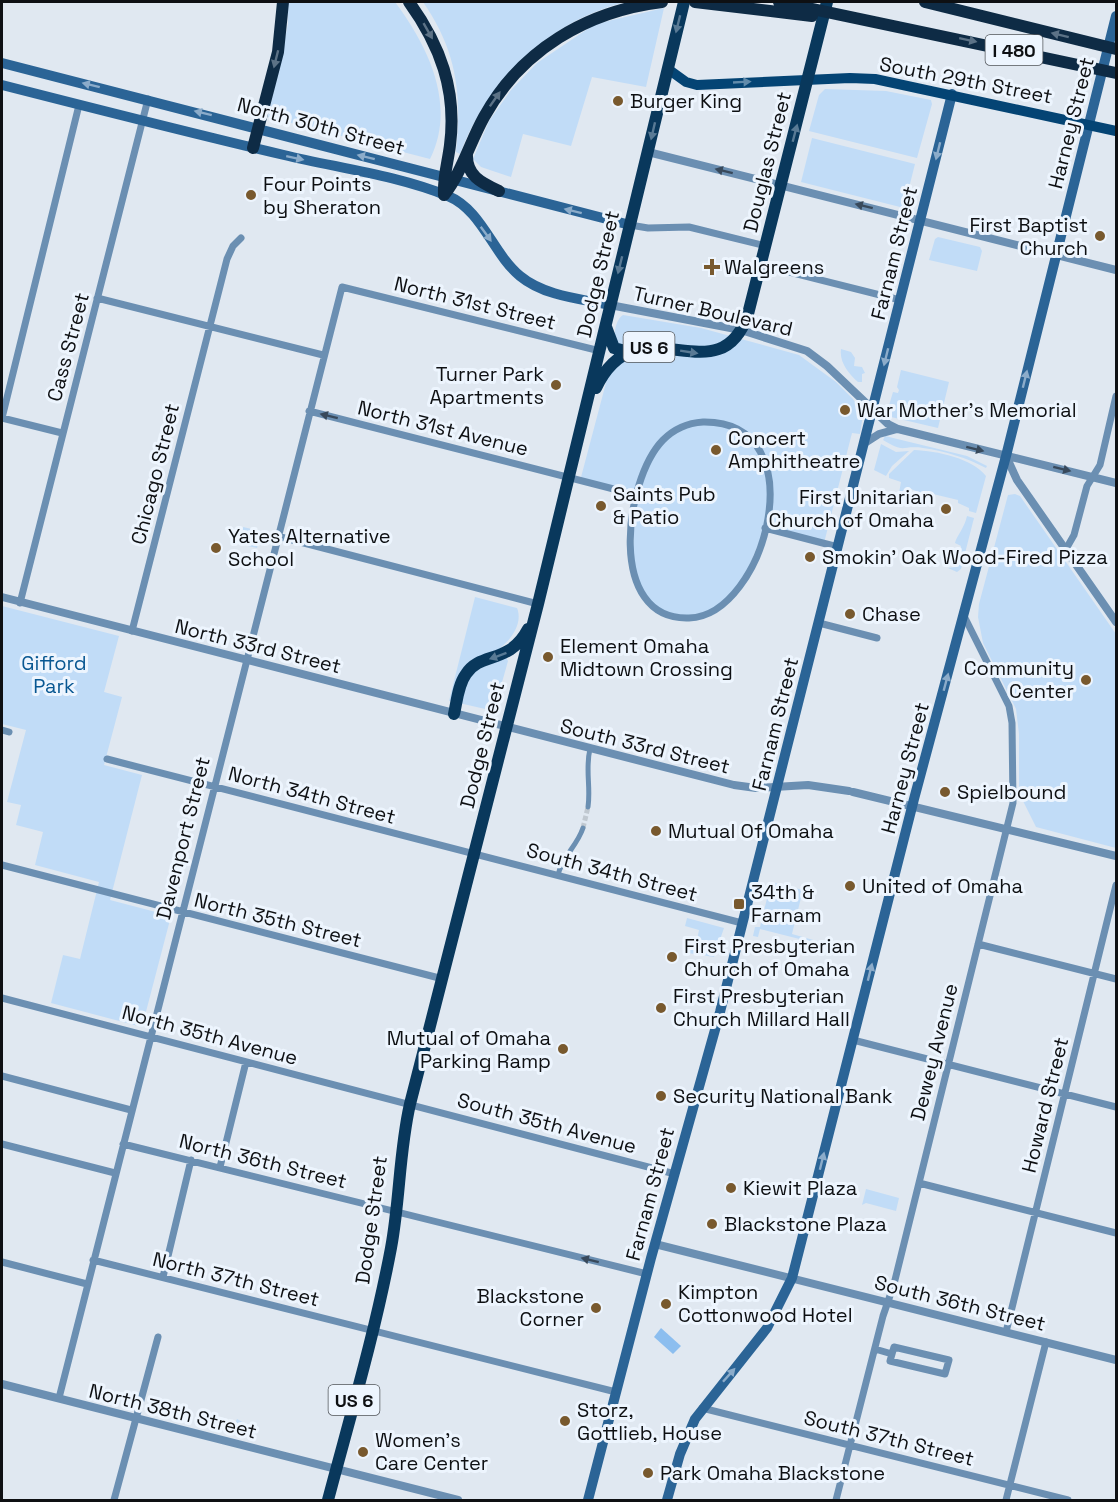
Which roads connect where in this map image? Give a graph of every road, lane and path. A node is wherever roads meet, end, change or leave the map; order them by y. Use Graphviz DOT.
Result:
graph roads {
  1 [pos="283,2"];
  2 [pos="409,2"];
  3 [pos="662,2"];
  4 [pos="684,2"];
  5 [pos="695,2"];
  6 [pos="779,2"];
  7 [pos="827,2"];
  8 [pos="925,2"];
  9 [pos="1116,16"];
  10 [pos="911,29"];
  11 [pos="1116,49"];
  12 [pos="2,63"];
  13 [pos="668,69"];
  14 [pos="1116,73"];
  15 [pos="808,80"];
  16 [pos="2,85"];
  17 [pos="952,94"];
  18 [pos="148,99"];
  19 [pos="79,105"];
  20 [pos="143,120"];
  21 [pos="1089,123"];
  22 [pos="258,127"];
  23 [pos="1116,131"];
  24 [pos="253,148"];
  25 [pos="468,150"];
  26 [pos="648,152"];
  27 [pos="448,178"];
  28 [pos="781,185"];
  29 [pos="499,191"];
  30 [pos="444,195"];
  31 [pos="921,221"];
  32 [pos="630,225"];
  33 [pos="241,238"];
  34 [pos="766,246"];
  35 [pos="1056,255"];
  36 [pos="761,265"];
  37 [pos="1116,270"];
  38 [pos="342,286"];
  39 [pos="97,298"];
  40 [pos="900,300"];
  41 [pos="610,305"];
  42 [pos="210,326"];
  43 [pos="605,326"];
  44 [pos="741,330"];
  45 [pos="600,351"];
  46 [pos="629,352"];
  47 [pos="323,355"];
  48 [pos="1116,396"];
  49 [pos="873,407"];
  50 [pos="309,411"];
  51 [pos="584,417"];
  52 [pos="2,418"];
  53 [pos="898,429"];
  54 [pos="62,433"];
  55 [pos="865,443"];
  56 [pos="1006,456"];
  57 [pos="569,478"];
  58 [pos="1094,478"];
  59 [pos="1116,483"];
  60 [pos="637,495"];
  61 [pos="765,528"];
  62 [pos="277,536"];
  63 [pos="838,547"];
  64 [pos="1066,549"];
  65 [pos="2,597"];
  66 [pos="20,603"];
  67 [pos="537,609"];
  68 [pos="964,616"];
  69 [pos="1115,619"];
  70 [pos="819,623"];
  71 [pos="132,631"];
  72 [pos="874,638"];
  73 [pos="246,660"];
  74 [pos="454,714"];
  75 [pos="507,727"];
  76 [pos="590,749"];
  77 [pos="107,759"];
  78 [pos="213,786"];
  79 [pos="777,787"];
  80 [pos="588,807"];
  81 [pos="912,807"];
  82 [pos="583,828"];
  83 [pos="1007,829"];
  84 [pos="474,853"];
  85 [pos="1116,856"];
  86 [pos="2,865"];
  87 [pos="558,875"];
  88 [pos="1116,885"];
  89 [pos="181,912"];
  90 [pos="742,923"];
  91 [pos="978,944"];
  92 [pos="1094,974"];
  93 [pos="443,979"];
  94 [pos="1116,979"];
  95 [pos="2,998"];
  96 [pos="150,1036"];
  97 [pos="853,1040"];
  98 [pos="246,1062"];
  99 [pos="948,1064"];
  100 [pos="2,1076"];
  101 [pos="1065,1094"];
  102 [pos="410,1104"];
  103 [pos="1116,1107"];
  104 [pos="131,1110"];
  105 [pos="2,1144"];
  106 [pos="123,1144"];
  107 [pos="191,1160"];
  108 [pos="220,1167"];
  109 [pos="115,1173"];
  110 [pos="675,1174"];
  111 [pos="919,1183"];
  112 [pos="396,1211"];
  113 [pos="1036,1213"];
  114 [pos="1116,1233"];
  115 [pos="655,1244"];
  116 [pos="93,1260"];
  117 [pos="2,1262"];
  118 [pos="647,1274"];
  119 [pos="163,1277"];
  120 [pos="792,1278"];
  121 [pos="87,1284"];
  122 [pos="888,1302"];
  123 [pos="371,1331"];
  124 [pos="1006,1332"];
  125 [pos="158,1337"];
  126 [pos="1046,1342"];
  127 [pos="875,1349"];
  128 [pos="892,1354"];
  129 [pos="1116,1360"];
  130 [pos="2,1384"];
  131 [pos="616,1392"];
  132 [pos="58,1398"];
  133 [pos="702,1408"];
  134 [pos="135,1419"];
  135 [pos="850,1445"];
  136 [pos="336,1469"];
  137 [pos="1010,1486"];
  138 [pos="114,1500"];
  139 [pos="328,1500"];
  140 [pos="458,1500"];
  141 [pos="588,1500"];
  142 [pos="667,1500"];
  143 [pos="836,1500"];
  144 [pos="1006,1500"];
  145 [pos="1068,1500"];
  1 -- 22 [label="highway, one-way"];
  2 -- 27 [label="highway, one-way"];
  25 -- 3 [label="highway, one-way"];
  4 -- 13 [label="highway, Dodge Street, one-way"];
  5 -- 10 [label="highway"];
  6 -- 10 [label="highway, I 480"];
  7 -- 15 [label="highway, Douglas Street / US 6"];
  11 -- 8 [label="highway, I 480, one-way"];
  9 -- 21 [label="main road, Harney Street"];
  10 -- 14 [label="highway, I 480, one-way"];
  18 -- 12 [label="main road, North 30th Street, one-way"];
  13 -- 15 [label="main road, South 29th Street, one-way"];
  13 -- 26 [label="highway, Dodge Street, one-way"];
  15 -- 17 [label="main road, South 29th Street"];
  28 -- 15 [label="highway, Douglas Street / US 6, one-way"];
  16 -- 19 [label="main road, North 30th Street"];
  17 -- 21 [label="main road, South 29th Street"];
  17 -- 31 [label="main road, Farnam Street, one-way"];
  18 -- 20 [label="street, Cass Street"];
  22 -- 18 [label="main road, North 30th Street, one-way"];
  19 -- 20 [label="main road, North 30th Street"];
  19 -- 52 [label="street"];
  20 -- 24 [label="main road, North 30th Street"];
  20 -- 39 [label="street, Cass Street"];
  21 -- 23 [label="main road, South 29th Street"];
  21 -- 35 [label="main road, Harney Street"];
  22 -- 24 [label="highway"];
  27 -- 22 [label="main road, North 30th Street, one-way"];
  24 -- 30 [label="main road, North 30th Street, one-way"];
  25 -- 27 [label="highway"];
  25 -- 29 [label="highway"];
  28 -- 26 [label="street, one-way"];
  26 -- 32 [label="highway, Dodge Street"];
  27 -- 29 [label="main road, North 30th Street"];
  27 -- 30 [label="highway"];
  31 -- 28 [label="street, one-way"];
  28 -- 34 [label="highway, Douglas Street / US 6"];
  32 -- 29 [label="main road, North 30th Street, one-way"];
  30 -- 41 [label="main road, North 30th Street, one-way"];
  31 -- 35 [label="street"];
  31 -- 40 [label="main road, Farnam Street"];
  32 -- 34 [label="street"];
  32 -- 41 [label="highway, Dodge Street, one-way"];
  33 -- 42 [label="street, Chicago Street"];
  34 -- 36 [label="highway, Douglas Street / US 6"];
  35 -- 37 [label="street"];
  56 -- 35 [label="main road, Harney Street, one-way"];
  36 -- 40 [label="street"];
  36 -- 44 [label="highway, Douglas Street / US 6"];
  38 -- 45 [label="street, North 31st Street"];
  38 -- 47 [label="street, Davenport Street"];
  39 -- 42 [label="street"];
  39 -- 54 [label="street, Cass Street"];
  40 -- 49 [label="main road, Farnam Street, one-way"];
  41 -- 43 [label="highway, Dodge Street"];
  41 -- 44 [label="street, Turner Boulevard"];
  42 -- 47 [label="street"];
  42 -- 71 [label="street, Chicago Street"];
  43 -- 45 [label="highway, Dodge Street"];
  43 -- 46 [label="highway"];
  46 -- 44 [label="highway, US 6, one-way"];
  44 -- 49 [label="street, Turner Boulevard"];
  45 -- 51 [label="highway, Dodge Street"];
  46 -- 51 [label="highway, US 6"];
  47 -- 50 [label="street, Davenport Street"];
  48 -- 58 [label="street"];
  49 -- 53 [label="street, Turner Boulevard"];
  49 -- 55 [label="main road, Farnam Street"];
  57 -- 50 [label="street, North 31st Avenue, one-way"];
  50 -- 62 [label="street, Davenport Street"];
  51 -- 57 [label="highway, Dodge Street / US 6"];
  52 -- 54 [label="street"];
  53 -- 55 [label="street"];
  53 -- 56 [label="street, Turner Boulevard, one-way"];
  54 -- 66 [label="street, Cass Street"];
  55 -- 63 [label="main road, Farnam Street"];
  56 -- 58 [label="street, Turner Boulevard, one-way"];
  56 -- 64 [label="street"];
  56 -- 68 [label="main road, Harney Street"];
  57 -- 60 [label="street, North 31st Avenue"];
  57 -- 67 [label="highway, Dodge Street / US 6"];
  58 -- 59 [label="street, Turner Boulevard"];
  58 -- 64 [label="street"];
  60 -- 61 [label="street"];
  60 -- 61 [label="street"];
  61 -- 63 [label="street"];
  62 -- 67 [label="street"];
  62 -- 73 [label="street, Davenport Street"];
  63 -- 70 [label="main road, Farnam Street"];
  64 -- 69 [label="street"];
  65 -- 66 [label="street, North 33rd Street"];
  66 -- 71 [label="street, North 33rd Street"];
  67 -- 74 [label="highway, one-way"];
  67 -- 75 [label="highway, Dodge Street / US 6"];
  81 -- 68 [label="main road, Harney Street, one-way"];
  68 -- 83 [label="street, Dewey Avenue"];
  70 -- 72 [label="street"];
  70 -- 79 [label="main road, Farnam Street"];
  71 -- 73 [label="street, North 33rd Street"];
  73 -- 74 [label="street, North 33rd Street"];
  73 -- 78 [label="street, Davenport Street"];
  74 -- 75 [label="street, North 33rd Street"];
  75 -- 76 [label="street, South 33rd Street"];
  75 -- 84 [label="highway, Dodge Street / US 6"];
  76 -- 79 [label="street, South 33rd Street"];
  76 -- 80 [label="street"];
  77 -- 78 [label="street, North 34th Street"];
  78 -- 84 [label="street, North 34th Street"];
  78 -- 89 [label="street, Davenport Street"];
  79 -- 81 [label="street, South 33rd Street"];
  79 -- 90 [label="main road, Farnam Street"];
  81 -- 83 [label="street, South 33rd Street"];
  97 -- 81 [label="main road, Harney Street, one-way"];
  82 -- 87 [label="street"];
  83 -- 85 [label="street, South 33rd Street"];
  83 -- 91 [label="street, Dewey Avenue"];
  84 -- 87 [label="street, South 34th Street"];
  84 -- 93 [label="highway, Dodge Street / US 6"];
  86 -- 89 [label="street, North 35th Street"];
  87 -- 90 [label="street, South 34th Street"];
  88 -- 92 [label="street, Howard Street"];
  89 -- 93 [label="street, North 35th Street"];
  89 -- 96 [label="street, Davenport Street"];
  90 -- 110 [label="main road, Farnam Street"];
  91 -- 92 [label="street"];
  91 -- 99 [label="street, Dewey Avenue"];
  92 -- 94 [label="street"];
  92 -- 101 [label="street, Howard Street"];
  93 -- 102 [label="highway, Dodge Street / US 6"];
  95 -- 96 [label="street, North 35th Avenue"];
  96 -- 98 [label="street, North 35th Avenue"];
  96 -- 104 [label="street, Davenport Street"];
  97 -- 99 [label="street"];
  120 -- 97 [label="main road, Harney Street, one-way"];
  98 -- 102 [label="street, North 35th Avenue"];
  98 -- 108 [label="street"];
  99 -- 101 [label="street"];
  99 -- 111 [label="street, Dewey Avenue"];
  100 -- 104 [label="street"];
  101 -- 103 [label="street"];
  101 -- 113 [label="street, Howard Street"];
  102 -- 110 [label="street, South 35th Avenue"];
  102 -- 112 [label="highway, Dodge Street / US 6"];
  104 -- 106 [label="street, Davenport Street"];
  105 -- 109 [label="street"];
  106 -- 107 [label="street, North 36th Street"];
  106 -- 109 [label="street, Davenport Street"];
  107 -- 108 [label="street, North 36th Street"];
  107 -- 119 [label="street"];
  108 -- 112 [label="street, North 36th Street"];
  109 -- 116 [label="street, Davenport Street"];
  110 -- 115 [label="main road, Farnam Street"];
  111 -- 113 [label="street"];
  111 -- 122 [label="street, Dewey Avenue"];
  118 -- 112 [label="street, one-way"];
  112 -- 123 [label="highway, Dodge Street / US 6"];
  113 -- 114 [label="street"];
  113 -- 124 [label="street, Howard Street"];
  115 -- 118 [label="main road, Farnam Street"];
  115 -- 120 [label="street, South 36th Street"];
  116 -- 119 [label="street, North 37th Street"];
  116 -- 121 [label="street, Davenport Street"];
  117 -- 121 [label="street"];
  118 -- 131 [label="main road, Farnam Street"];
  119 -- 123 [label="street, North 37th Street"];
  120 -- 122 [label="street, South 36th Street"];
  133 -- 120 [label="main road, Harney Street, one-way"];
  121 -- 132 [label="street, Davenport Street"];
  122 -- 124 [label="street, South 36th Street"];
  122 -- 127 [label="street, Dewey Avenue"];
  123 -- 131 [label="street"];
  123 -- 136 [label="highway, Dodge Street / US 6"];
  124 -- 126 [label="street, South 36th Street"];
  125 -- 134 [label="street"];
  126 -- 129 [label="street, South 36th Street"];
  126 -- 137 [label="street"];
  127 -- 128 [label="street"];
  127 -- 135 [label="street, Dewey Avenue"];
  128 -- 128 [label="street"];
  130 -- 132 [label="street, North 38th Street"];
  131 -- 141 [label="main road, Farnam Street"];
  132 -- 134 [label="street, North 38th Street"];
  133 -- 135 [label="street, South 37th Street"];
  133 -- 142 [label="main road, Harney Street"];
  134 -- 136 [label="street, North 38th Street"];
  134 -- 138 [label="street"];
  135 -- 137 [label="street, South 37th Street"];
  135 -- 143 [label="street, Dewey Avenue"];
  136 -- 139 [label="highway, Dodge Street / US 6"];
  136 -- 140 [label="street, North 38th Street"];
  137 -- 144 [label="street"];
  137 -- 145 [label="street, South 37th Street"];
}
